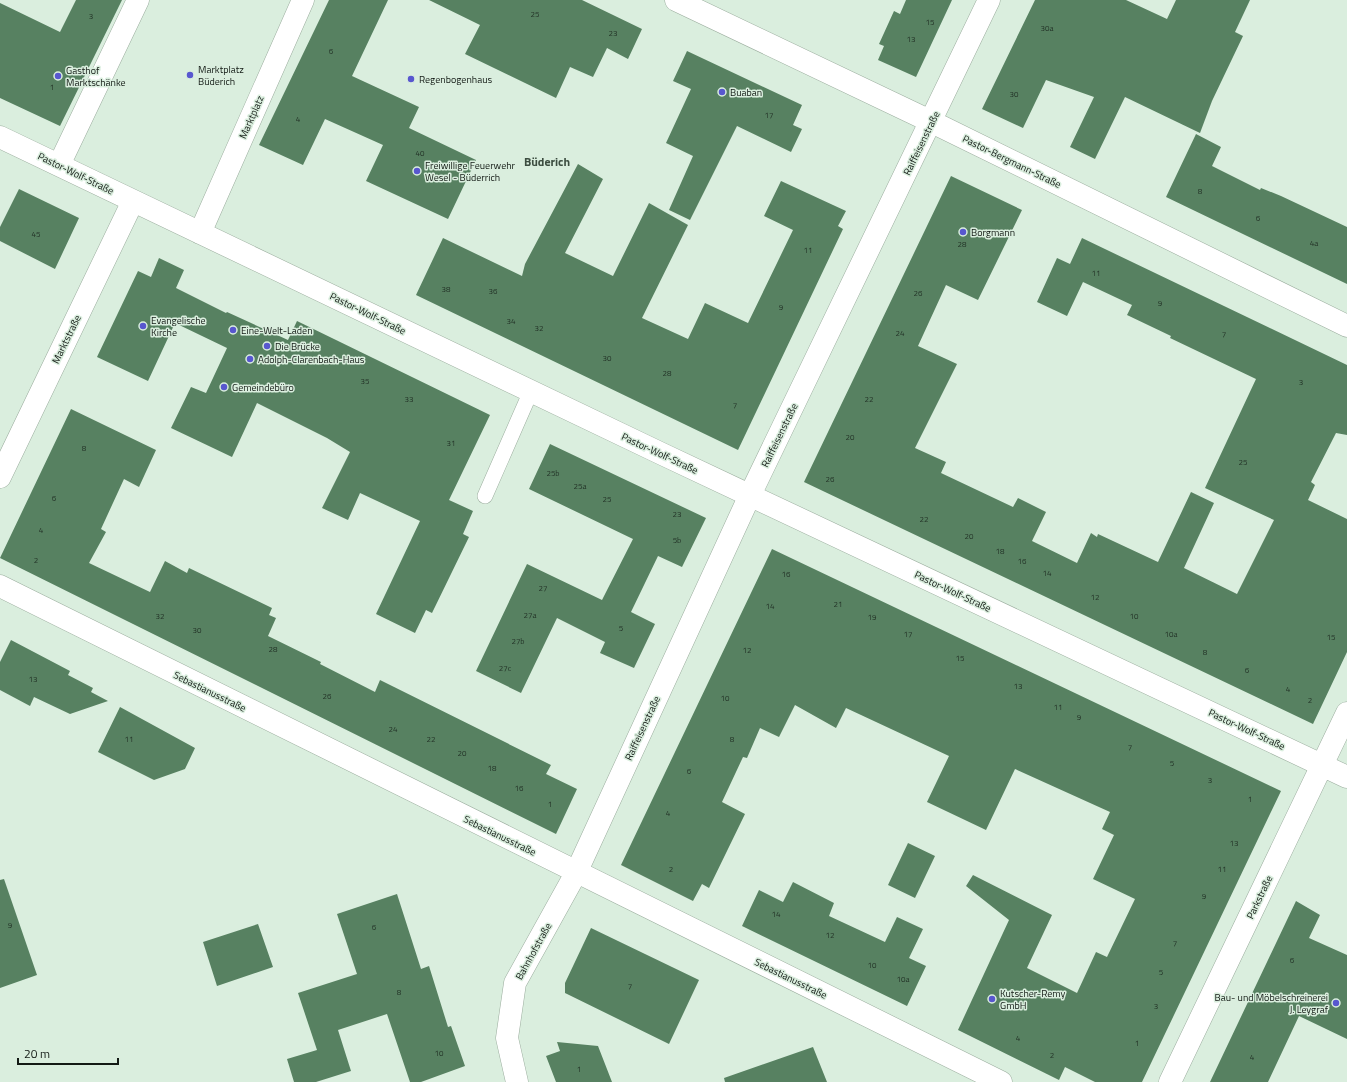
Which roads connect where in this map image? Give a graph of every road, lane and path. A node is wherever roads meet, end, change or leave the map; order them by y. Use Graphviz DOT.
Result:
graph roads {
  1 [pos="138,0"];
  2 [pos="303,0"];
  3 [pos="676,0"];
  4 [pos="989,0"];
  5 [pos="932,122"];
  6 [pos="0,137"];
  7 [pos="59,165"];
  8 [pos="133,201"];
  9 [pos="200,233"];
  10 [pos="1347,326"];
  11 [pos="531,391"];
  12 [pos="0,477"];
  13 [pos="750,495"];
  14 [pos="485,496"];
  15 [pos="0,586"];
  16 [pos="1347,712"];
  17 [pos="1322,764"];
  18 [pos="1347,777"];
  19 [pos="576,873"];
  20 [pos="517,1082"];
  21 [pos="1002,1082"];
  22 [pos="1170,1082"];
  1 -- 7 [label="street"];
  2 -- 9 [label="street, Marktplatz"];
  3 -- 5 [label="street, Pastor-Bergmann-Straße"];
  4 -- 5 [label="street, Raiffeisenstraße"];
  5 -- 10 [label="street, Pastor-Bergmann-Straße"];
  5 -- 13 [label="street, Raiffeisenstraße"];
  6 -- 7 [label="street, Pastor-Wolf-Straße"];
  7 -- 8 [label="street, Pastor-Wolf-Straße"];
  8 -- 9 [label="street, Pastor-Wolf-Straße"];
  8 -- 12 [label="street, Marktstraße"];
  9 -- 11 [label="street, Pastor-Wolf-Straße"];
  11 -- 13 [label="street, Pastor-Wolf-Straße"];
  11 -- 14 [label="lane"];
  13 -- 17 [label="street, Pastor-Wolf-Straße"];
  13 -- 19 [label="street, Raiffeisenstraße"];
  15 -- 19 [label="street, Sebastianusstraße"];
  16 -- 17 [label="street, Parkstraße"];
  17 -- 18 [label="street, Pastor-Wolf-Straße"];
  17 -- 22 [label="street, Parkstraße"];
  19 -- 20 [label="street, Bahnhofstraße"];
  19 -- 21 [label="street, Sebastianusstraße"];
}
